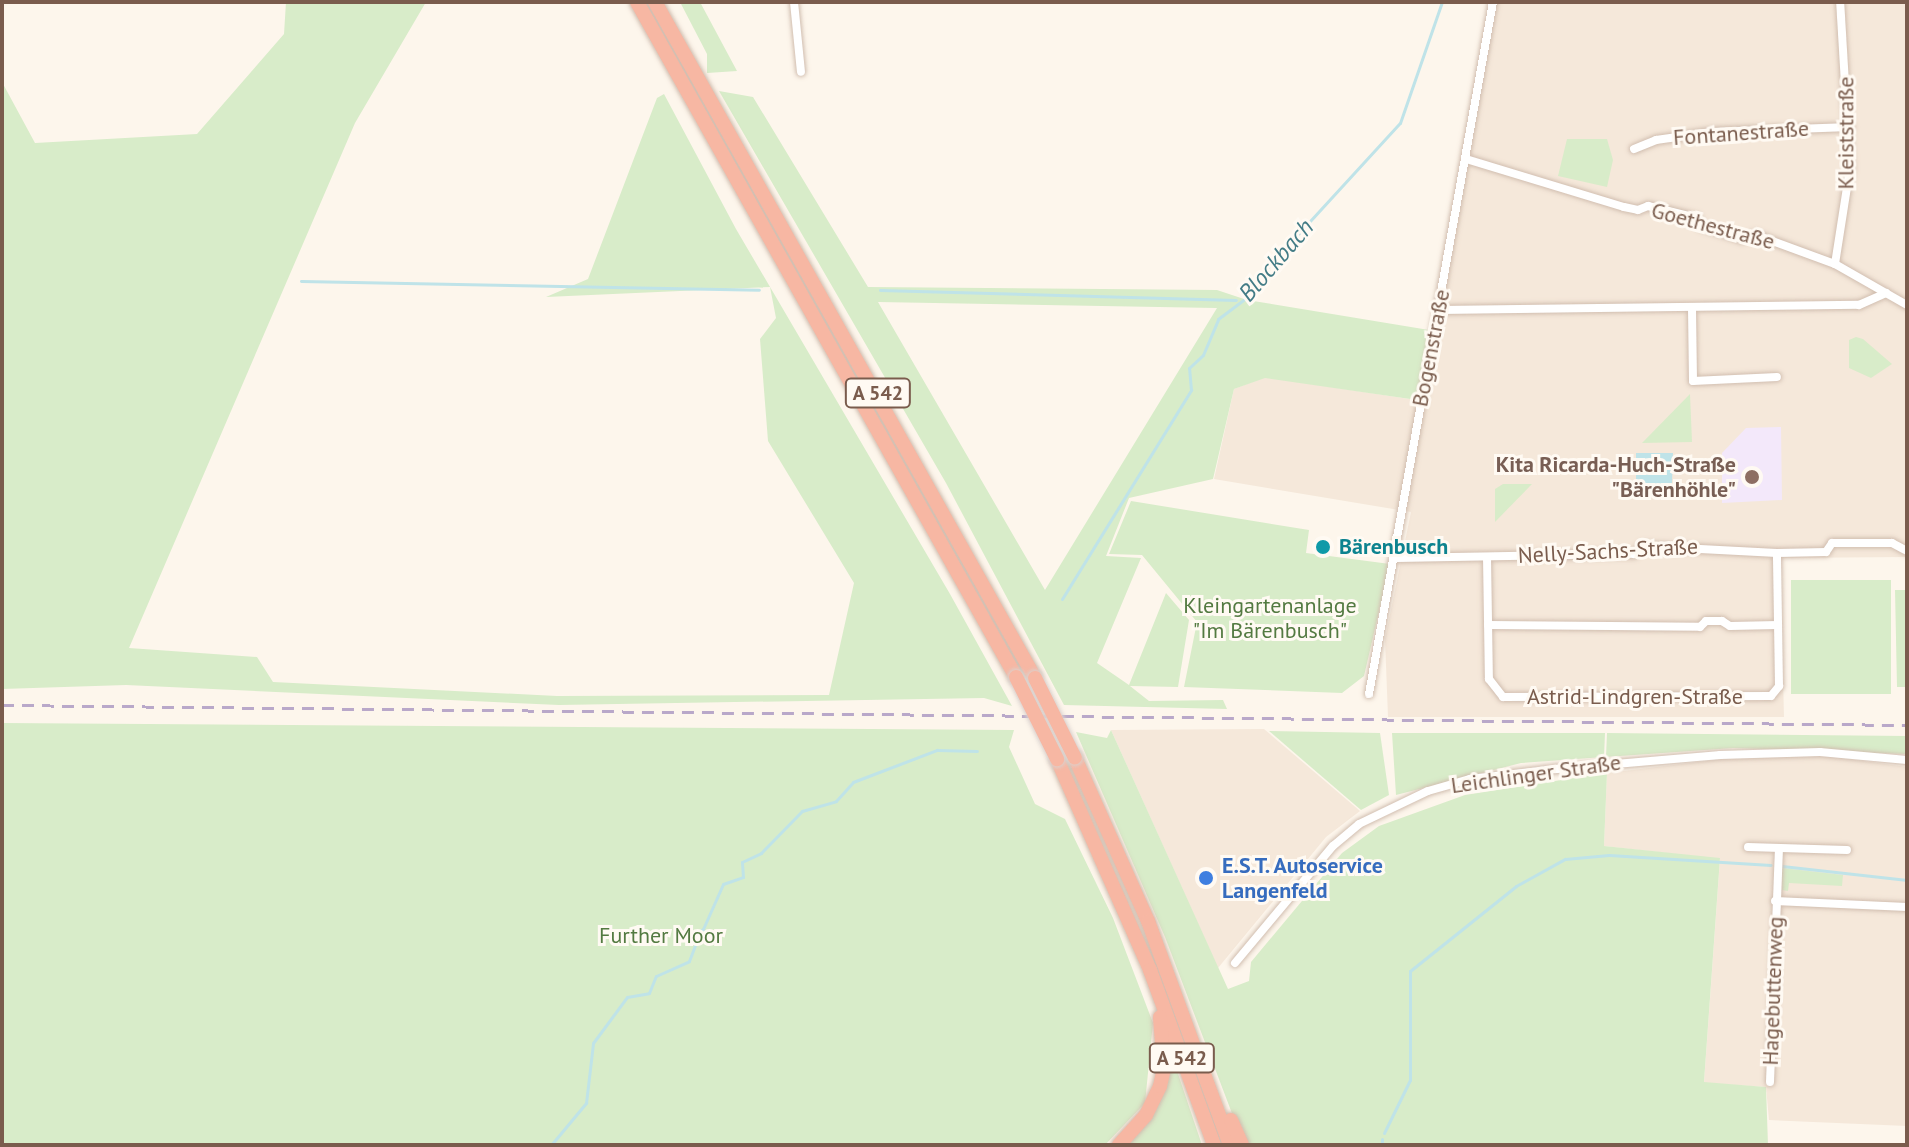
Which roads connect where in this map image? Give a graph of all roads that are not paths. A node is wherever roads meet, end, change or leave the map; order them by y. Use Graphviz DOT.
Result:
graph roads {
  1 [pos="637,2"];
  2 [pos="655,2"];
  3 [pos="794,2"];
  4 [pos="1493,2"];
  5 [pos="1840,2"];
  6 [pos="801,72"];
  7 [pos="1850,127"];
  8 [pos="1634,149"];
  9 [pos="1466,159"];
  10 [pos="1835,264"];
  11 [pos="1886,293"];
  12 [pos="1907,305"];
  13 [pos="1692,309"];
  14 [pos="1439,310"];
  15 [pos="1777,377"];
  16 [pos="1907,551"];
  17 [pos="1777,553"];
  18 [pos="1487,557"];
  19 [pos="1397,558"];
  20 [pos="1488,625"];
  21 [pos="1778,625"];
  22 [pos="1369,694"];
  23 [pos="1907,760"];
  24 [pos="1748,847"];
  25 [pos="1779,848"];
  26 [pos="1847,850"];
  27 [pos="1775,901"];
  28 [pos="1907,907"];
  29 [pos="1235,963"];
  30 [pos="1150,970"];
  31 [pos="1197,1044"];
  32 [pos="1770,1082"];
  33 [pos="1119,1145"];
  34 [pos="1214,1145"];
  35 [pos="1230,1145"];
  36 [pos="1242,1145"];
  1 -- 30 [label="highway, A 542, bridge"];
  2 -- 31 [label="highway, A 542, bridge"];
  3 -- 6 [label="street"];
  4 -- 9 [label="street, Bogenstraße"];
  5 -- 7 [label="street, Kleiststraße"];
  7 -- 8 [label="street, Fontanestraße"];
  7 -- 10 [label="street, Kleiststraße"];
  9 -- 10 [label="street, Goethestraße"];
  9 -- 14 [label="street, Bogenstraße"];
  10 -- 11 [label="street, Goethestraße"];
  11 -- 12 [label="street, Goethestraße"];
  11 -- 13 [label="street"];
  13 -- 14 [label="street"];
  13 -- 15 [label="street"];
  14 -- 19 [label="street, Bogenstraße"];
  16 -- 17 [label="street, Nelly-Sachs-Straße"];
  17 -- 18 [label="street, Nelly-Sachs-Straße"];
  17 -- 21 [label="street, Astrid-Lindgren-Straße"];
  18 -- 19 [label="street, Nelly-Sachs-Straße"];
  18 -- 20 [label="street, Astrid-Lindgren-Straße"];
  19 -- 22 [label="street, Bogenstraße"];
  20 -- 21 [label="street"];
  20 -- 21 [label="street, Astrid-Lindgren-Straße"];
  23 -- 29 [label="street, Leichlinger Straße"];
  24 -- 25 [label="street"];
  25 -- 26 [label="street"];
  25 -- 27 [label="street, Hagebuttenweg"];
  27 -- 28 [label="street, Hagebuttenweg"];
  27 -- 32 [label="street, Hagebuttenweg"];
  30 -- 33 [label="highway"];
  30 -- 34 [label="highway, A 542"];
  31 -- 35 [label="highway, A 542"];
  31 -- 36 [label="highway"];
}
